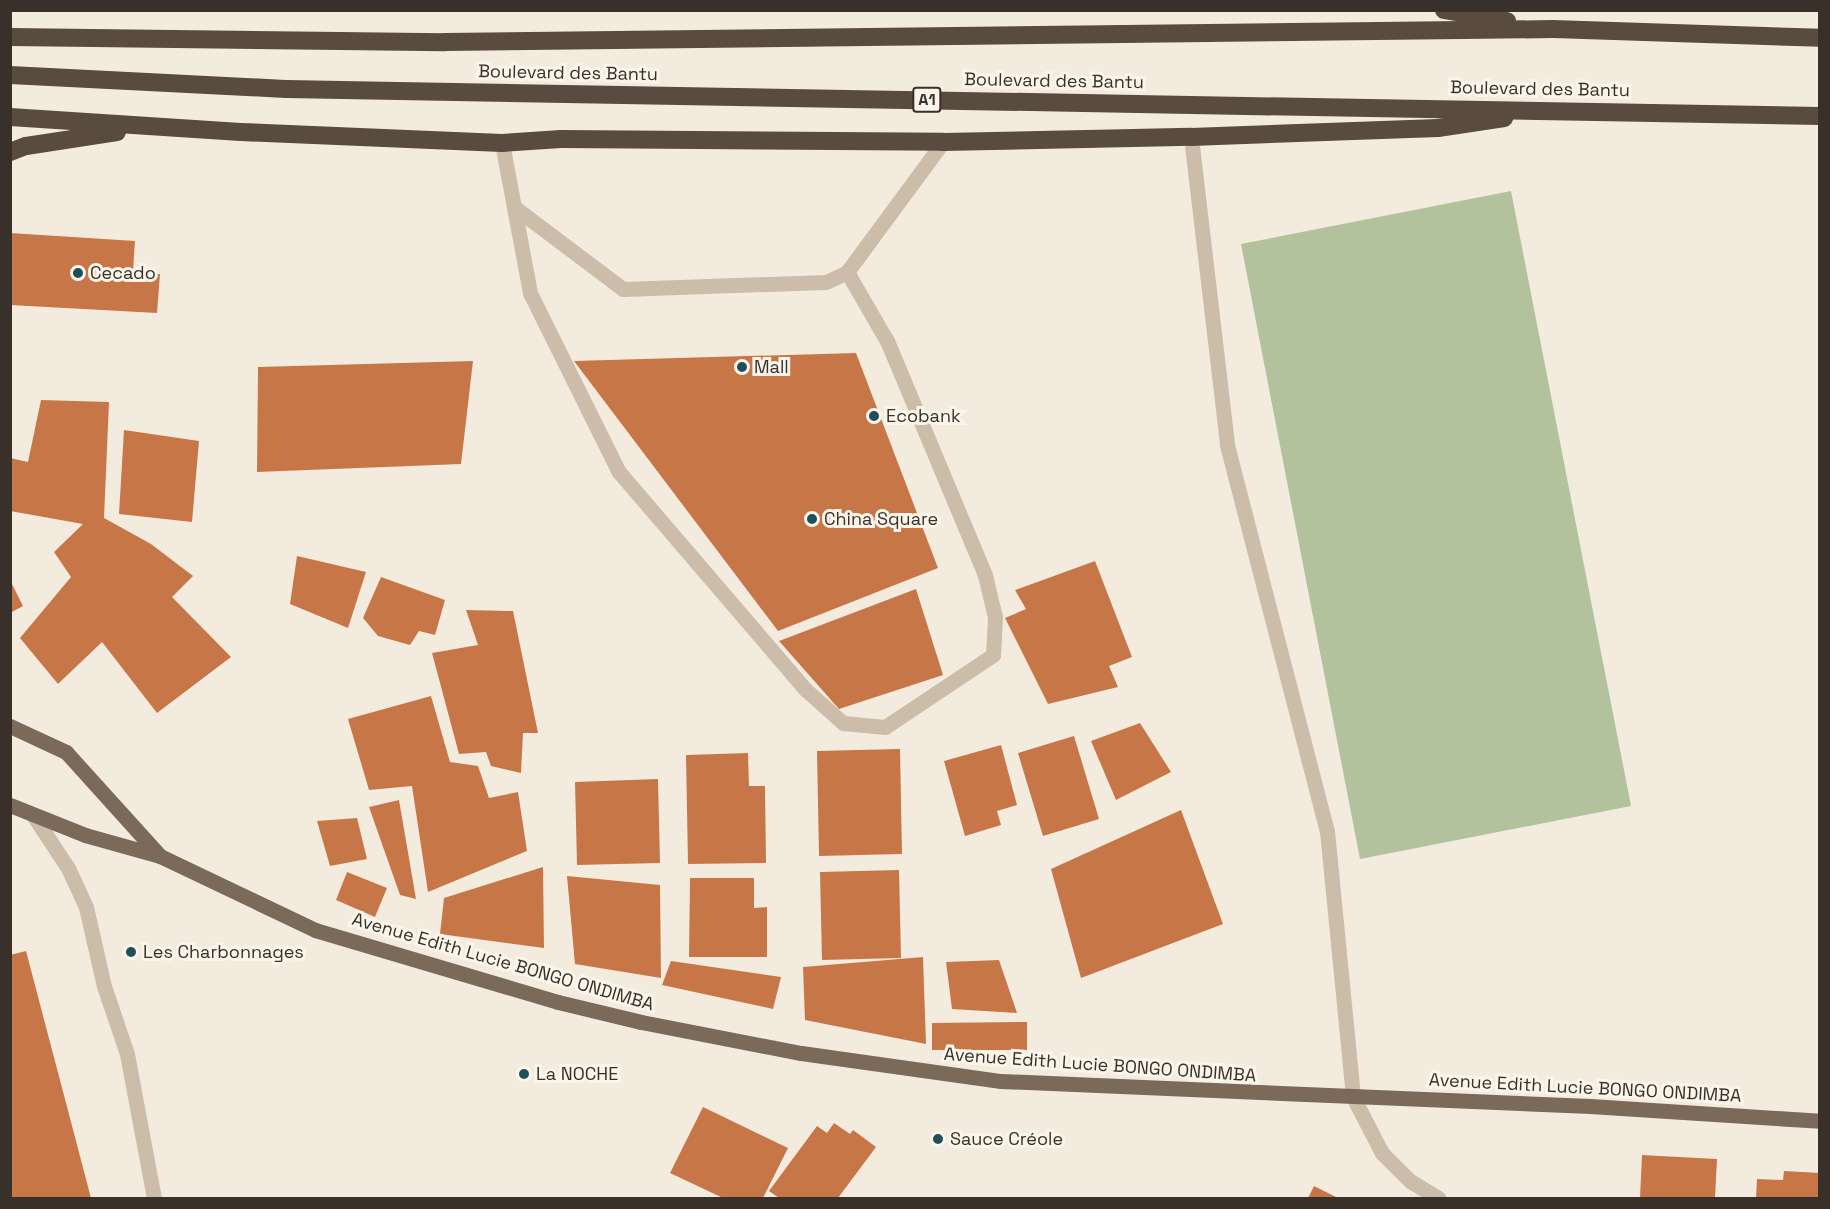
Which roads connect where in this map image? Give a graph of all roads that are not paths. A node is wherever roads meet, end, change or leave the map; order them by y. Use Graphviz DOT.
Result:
graph roads {
  1 [pos="1444,10"];
  2 [pos="1553,29"];
  3 [pos="10,37"];
  4 [pos="1820,38"];
  5 [pos="10,75"];
  6 [pos="1555,110"];
  7 [pos="1820,116"];
  8 [pos="10,117"];
  9 [pos="162,126"];
  10 [pos="1191,137"];
  11 [pos="943,142"];
  12 [pos="502,143"];
  13 [pos="10,152"];
  14 [pos="514,207"];
  15 [pos="847,272"];
  16 [pos="10,726"];
  17 [pos="10,805"];
  18 [pos="33,815"];
  19 [pos="160,856"];
  20 [pos="1353,1097"];
  21 [pos="1820,1121"];
  22 [pos="154,1198"];
  23 [pos="1438,1198"];
  1 -- 2 [label="highway"];
  2 -- 3 [label="highway, Boulevard des Bantu"];
  2 -- 4 [label="highway, Boulevard des Bantu"];
  5 -- 6 [label="highway, Boulevard des Bantu / A1"];
  6 -- 7 [label="highway, Boulevard des Bantu / A1"];
  6 -- 10 [label="highway"];
  8 -- 9 [label="highway"];
  9 -- 12 [label="highway"];
  9 -- 13 [label="highway"];
  10 -- 11 [label="highway"];
  10 -- 20 [label="street"];
  11 -- 12 [label="highway"];
  11 -- 15 [label="street"];
  12 -- 14 [label="street"];
  14 -- 15 [label="street"];
  14 -- 15 [label="street"];
  16 -- 19 [label="main road"];
  17 -- 18 [label="main road"];
  18 -- 19 [label="main road"];
  18 -- 22 [label="street"];
  19 -- 20 [label="main road, Avenue Edith Lucie BONGO ONDIMBA"];
  20 -- 21 [label="main road, Avenue Edith Lucie BONGO ONDIMBA"];
  20 -- 23 [label="street"];
}
